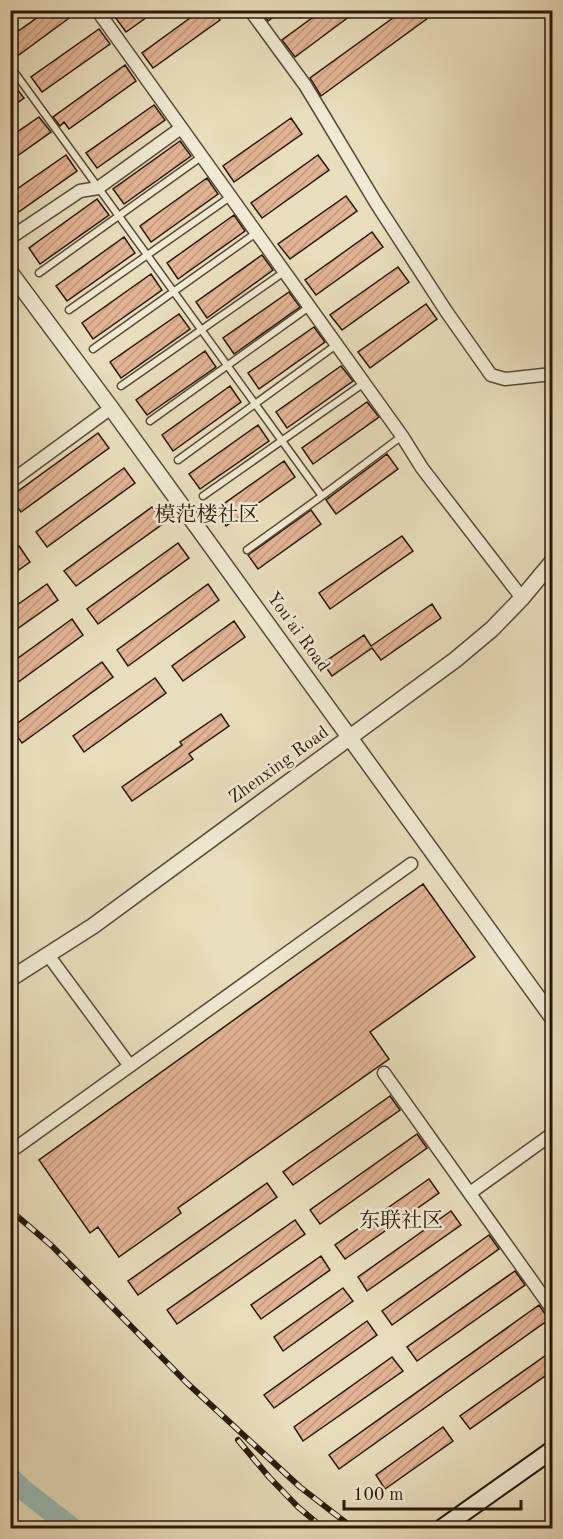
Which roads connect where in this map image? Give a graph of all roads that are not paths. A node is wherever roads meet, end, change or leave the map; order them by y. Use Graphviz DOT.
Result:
graph roads {
  1 [pos="97,10"];
  2 [pos="250,10"];
  3 [pos="10,66"];
  4 [pos="181,129"];
  5 [pos="201,157"];
  6 [pos="98,188"];
  7 [pos="230,197"];
  8 [pos="119,216"];
  9 [pos="256,233"];
  10 [pos="10,238"];
  11 [pos="147,255"];
  12 [pos="10,272"];
  13 [pos="284,272"];
  14 [pos="39,273"];
  15 [pos="174,292"];
  16 [pos="309,307"];
  17 [pos="69,310"];
  18 [pos="201,330"];
  19 [pos="336,345"];
  20 [pos="93,350"];
  21 [pos="228,366"];
  22 [pos="552,375"];
  23 [pos="364,383"];
  24 [pos="121,386"];
  25 [pos="255,404"];
  26 [pos="111,408"];
  27 [pos="150,421"];
  28 [pos="402,436"];
  29 [pos="282,441"];
  30 [pos="178,460"];
  31 [pos="10,482"];
  32 [pos="203,496"];
  33 [pos="322,496"];
  34 [pos="247,550"];
  35 [pos="552,562"];
  36 [pos="522,597"];
  37 [pos="350,737"];
  38 [pos="411,864"];
  39 [pos="48,955"];
  40 [pos="10,979"];
  41 [pos="552,1017"];
  42 [pos="130,1066"];
  43 [pos="384,1073"];
  44 [pos="552,1134"];
  45 [pos="10,1152"];
  46 [pos="470,1193"];
  47 [pos="552,1309"];
  48 [pos="552,1450"];
  49 [pos="442,1528"];
  1 -- 4 [label="street"];
  2 -- 22 [label="street"];
  3 -- 6 [label="lane"];
  4 -- 5 [label="street"];
  4 -- 6 [label="street"];
  5 -- 7 [label="street"];
  5 -- 8 [label="lane"];
  6 -- 8 [label="lane"];
  6 -- 10 [label="street"];
  7 -- 9 [label="street"];
  7 -- 11 [label="lane"];
  8 -- 11 [label="lane"];
  8 -- 14 [label="lane"];
  9 -- 13 [label="street"];
  9 -- 15 [label="lane"];
  11 -- 15 [label="lane"];
  11 -- 17 [label="lane"];
  12 -- 26 [label="street, You'ai Road"];
  13 -- 16 [label="street"];
  13 -- 18 [label="lane"];
  15 -- 18 [label="lane"];
  15 -- 20 [label="lane"];
  16 -- 19 [label="street"];
  16 -- 21 [label="lane"];
  18 -- 21 [label="lane"];
  18 -- 24 [label="lane"];
  19 -- 23 [label="street"];
  19 -- 25 [label="lane"];
  21 -- 25 [label="lane"];
  21 -- 27 [label="lane"];
  23 -- 28 [label="street"];
  23 -- 29 [label="lane"];
  25 -- 29 [label="lane"];
  25 -- 30 [label="lane"];
  26 -- 31 [label="street"];
  26 -- 37 [label="street, You'ai Road"];
  28 -- 33 [label="lane"];
  28 -- 36 [label="street"];
  29 -- 32 [label="lane"];
  29 -- 33 [label="lane"];
  33 -- 34 [label="lane"];
  35 -- 36 [label="street, Zhenxing Road"];
  36 -- 37 [label="street, Zhenxing Road"];
  37 -- 39 [label="street, Zhenxing Road"];
  37 -- 41 [label="street, You'ai Road"];
  38 -- 42 [label="street"];
  39 -- 40 [label="street, Zhenxing Road"];
  39 -- 42 [label="street"];
  42 -- 45 [label="street"];
  43 -- 46 [label="street"];
  44 -- 46 [label="street"];
  46 -- 47 [label="street"];
  48 -- 49 [label="main road"];
}
